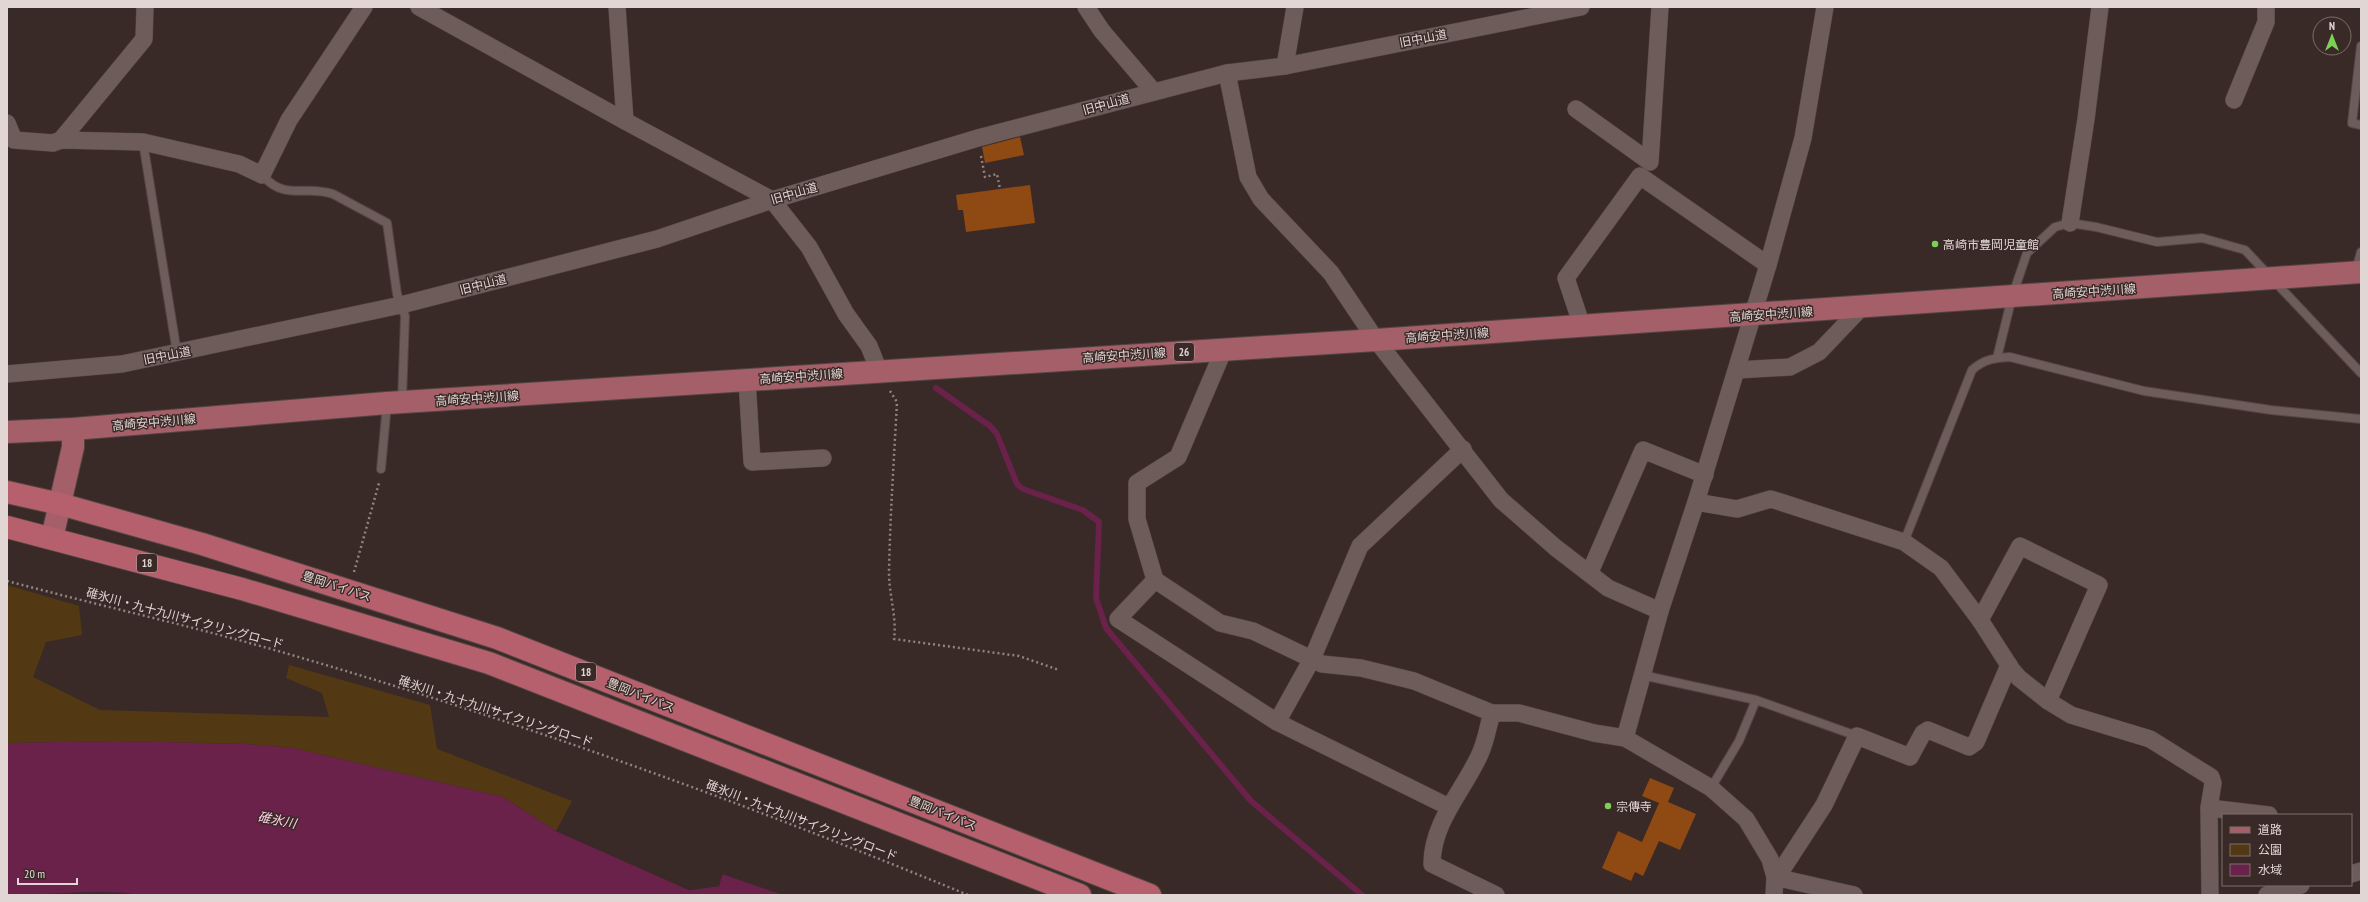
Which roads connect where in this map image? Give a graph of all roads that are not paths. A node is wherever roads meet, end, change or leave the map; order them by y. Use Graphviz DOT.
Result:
graph roads {
  1 [pos="145,7"];
  2 [pos="364,7"];
  3 [pos="419,7"];
  4 [pos="617,7"];
  5 [pos="1086,7"];
  6 [pos="1295,7"];
  7 [pos="1581,7"];
  8 [pos="1660,7"];
  9 [pos="1825,7"];
  10 [pos="2100,7"];
  11 [pos="2266,7"];
  12 [pos="2361,46"];
  13 [pos="1285,66"];
  14 [pos="1227,73"];
  15 [pos="1154,92"];
  16 [pos="2234,100"];
  17 [pos="1576,109"];
  18 [pos="625,121"];
  19 [pos="7,123"];
  20 [pos="2361,124"];
  21 [pos="61,140"];
  22 [pos="143,142"];
  23 [pos="262,175"];
  24 [pos="772,200"];
  25 [pos="2070,223"];
  26 [pos="1768,265"];
  27 [pos="2359,265"];
  28 [pos="2271,278"];
  29 [pos="2012,297"];
  30 [pos="401,305"];
  31 [pos="1861,308"];
  32 [pos="1754,315"];
  33 [pos="1582,326"];
  34 [pos="1376,340"];
  35 [pos="1224,349"];
  36 [pos="177,353"];
  37 [pos="1998,358"];
  38 [pos="1737,370"];
  39 [pos="879,371"];
  40 [pos="2361,373"];
  41 [pos="7,374"];
  42 [pos="747,380"];
  43 [pos="394,403"];
  44 [pos="2361,419"];
  45 [pos="73,429"];
  46 [pos="7,432"];
  47 [pos="1463,449"];
  48 [pos="823,458"];
  49 [pos="381,469"];
  50 [pos="1705,475"];
  51 [pos="7,492"];
  52 [pos="1696,502"];
  53 [pos="60,504"];
  54 [pos="7,527"];
  55 [pos="52,538"];
  56 [pos="1904,542"];
  57 [pos="1590,572"];
  58 [pos="1155,580"];
  59 [pos="1660,611"];
  60 [pos="1980,620"];
  61 [pos="1312,659"];
  62 [pos="2010,665"];
  63 [pos="1642,675"];
  64 [pos="1756,700"];
  65 [pos="2048,701"];
  66 [pos="1492,713"];
  67 [pos="1277,722"];
  68 [pos="1857,736"];
  69 [pos="1624,738"];
  70 [pos="1711,788"];
  71 [pos="1449,807"];
  72 [pos="2209,808"];
  73 [pos="2260,814"];
  74 [pos="1775,877"];
  75 [pos="1080,895"];
  76 [pos="1150,895"];
  77 [pos="1496,895"];
  78 [pos="1774,895"];
  79 [pos="1854,895"];
  80 [pos="2210,895"];
  1 -- 21 [label="street"];
  2 -- 23 [label="street"];
  3 -- 18 [label="street"];
  4 -- 18 [label="street"];
  5 -- 15 [label="street"];
  6 -- 13 [label="street"];
  7 -- 13 [label="street, 旧中山道"];
  8 -- 17 [label="street"];
  9 -- 26 [label="street"];
  10 -- 25 [label="street"];
  11 -- 16 [label="street"];
  12 -- 20 [label="lane"];
  13 -- 14 [label="street, 旧中山道"];
  14 -- 15 [label="street, 旧中山道"];
  14 -- 34 [label="street"];
  15 -- 24 [label="street, 旧中山道"];
  18 -- 24 [label="street"];
  19 -- 21 [label="street"];
  21 -- 22 [label="street"];
  22 -- 23 [label="street"];
  22 -- 36 [label="lane"];
  23 -- 30 [label="lane"];
  24 -- 30 [label="street, 旧中山道"];
  24 -- 39 [label="street"];
  25 -- 28 [label="lane"];
  25 -- 29 [label="lane"];
  26 -- 32 [label="street"];
  26 -- 33 [label="street"];
  27 -- 28 [label="main road, 高崎安中渋川線 / 26"];
  28 -- 29 [label="main road, 高崎安中渋川線 / 26"];
  28 -- 40 [label="lane"];
  29 -- 31 [label="main road, 高崎安中渋川線 / 26"];
  29 -- 37 [label="lane"];
  30 -- 36 [label="street, 旧中山道"];
  30 -- 43 [label="lane"];
  31 -- 32 [label="main road, 高崎安中渋川線 / 26"];
  31 -- 38 [label="street"];
  32 -- 33 [label="main road, 高崎安中渋川線 / 26"];
  32 -- 38 [label="street"];
  33 -- 34 [label="main road, 高崎安中渋川線 / 26"];
  34 -- 35 [label="main road, 高崎安中渋川線 / 26"];
  34 -- 47 [label="street"];
  35 -- 39 [label="main road, 高崎安中渋川線 / 26"];
  35 -- 58 [label="street"];
  36 -- 41 [label="street, 旧中山道"];
  37 -- 44 [label="lane"];
  37 -- 56 [label="lane"];
  38 -- 50 [label="street"];
  39 -- 42 [label="main road, 高崎安中渋川線 / 26"];
  42 -- 43 [label="main road, 高崎安中渋川線 / 26"];
  42 -- 48 [label="street"];
  43 -- 45 [label="main road, 高崎安中渋川線 / 26"];
  43 -- 49 [label="lane"];
  45 -- 46 [label="main road, 高崎安中渋川線 / 26"];
  45 -- 53 [label="main road"];
  47 -- 57 [label="street"];
  47 -- 61 [label="street"];
  50 -- 52 [label="street"];
  50 -- 57 [label="street"];
  51 -- 53 [label="highway, 豊岡バイパス / 18"];
  52 -- 56 [label="street"];
  52 -- 59 [label="street"];
  53 -- 55 [label="main road"];
  53 -- 76 [label="highway, 豊岡バイパス / 18"];
  54 -- 55 [label="highway, 18"];
  55 -- 75 [label="highway, 18"];
  56 -- 60 [label="street"];
  57 -- 59 [label="street"];
  58 -- 61 [label="street"];
  58 -- 67 [label="street"];
  59 -- 63 [label="street"];
  60 -- 62 [label="street"];
  60 -- 65 [label="street"];
  61 -- 66 [label="street"];
  61 -- 67 [label="street"];
  62 -- 65 [label="street"];
  62 -- 68 [label="street"];
  63 -- 64 [label="lane"];
  63 -- 69 [label="street"];
  64 -- 68 [label="lane"];
  64 -- 70 [label="lane"];
  65 -- 72 [label="street"];
  66 -- 69 [label="street"];
  66 -- 71 [label="street"];
  67 -- 71 [label="street"];
  68 -- 74 [label="street"];
  69 -- 70 [label="street"];
  70 -- 74 [label="street"];
  71 -- 77 [label="street"];
  72 -- 73 [label="street"];
  72 -- 80 [label="street"];
  74 -- 78 [label="street"];
  74 -- 79 [label="street"];
}
